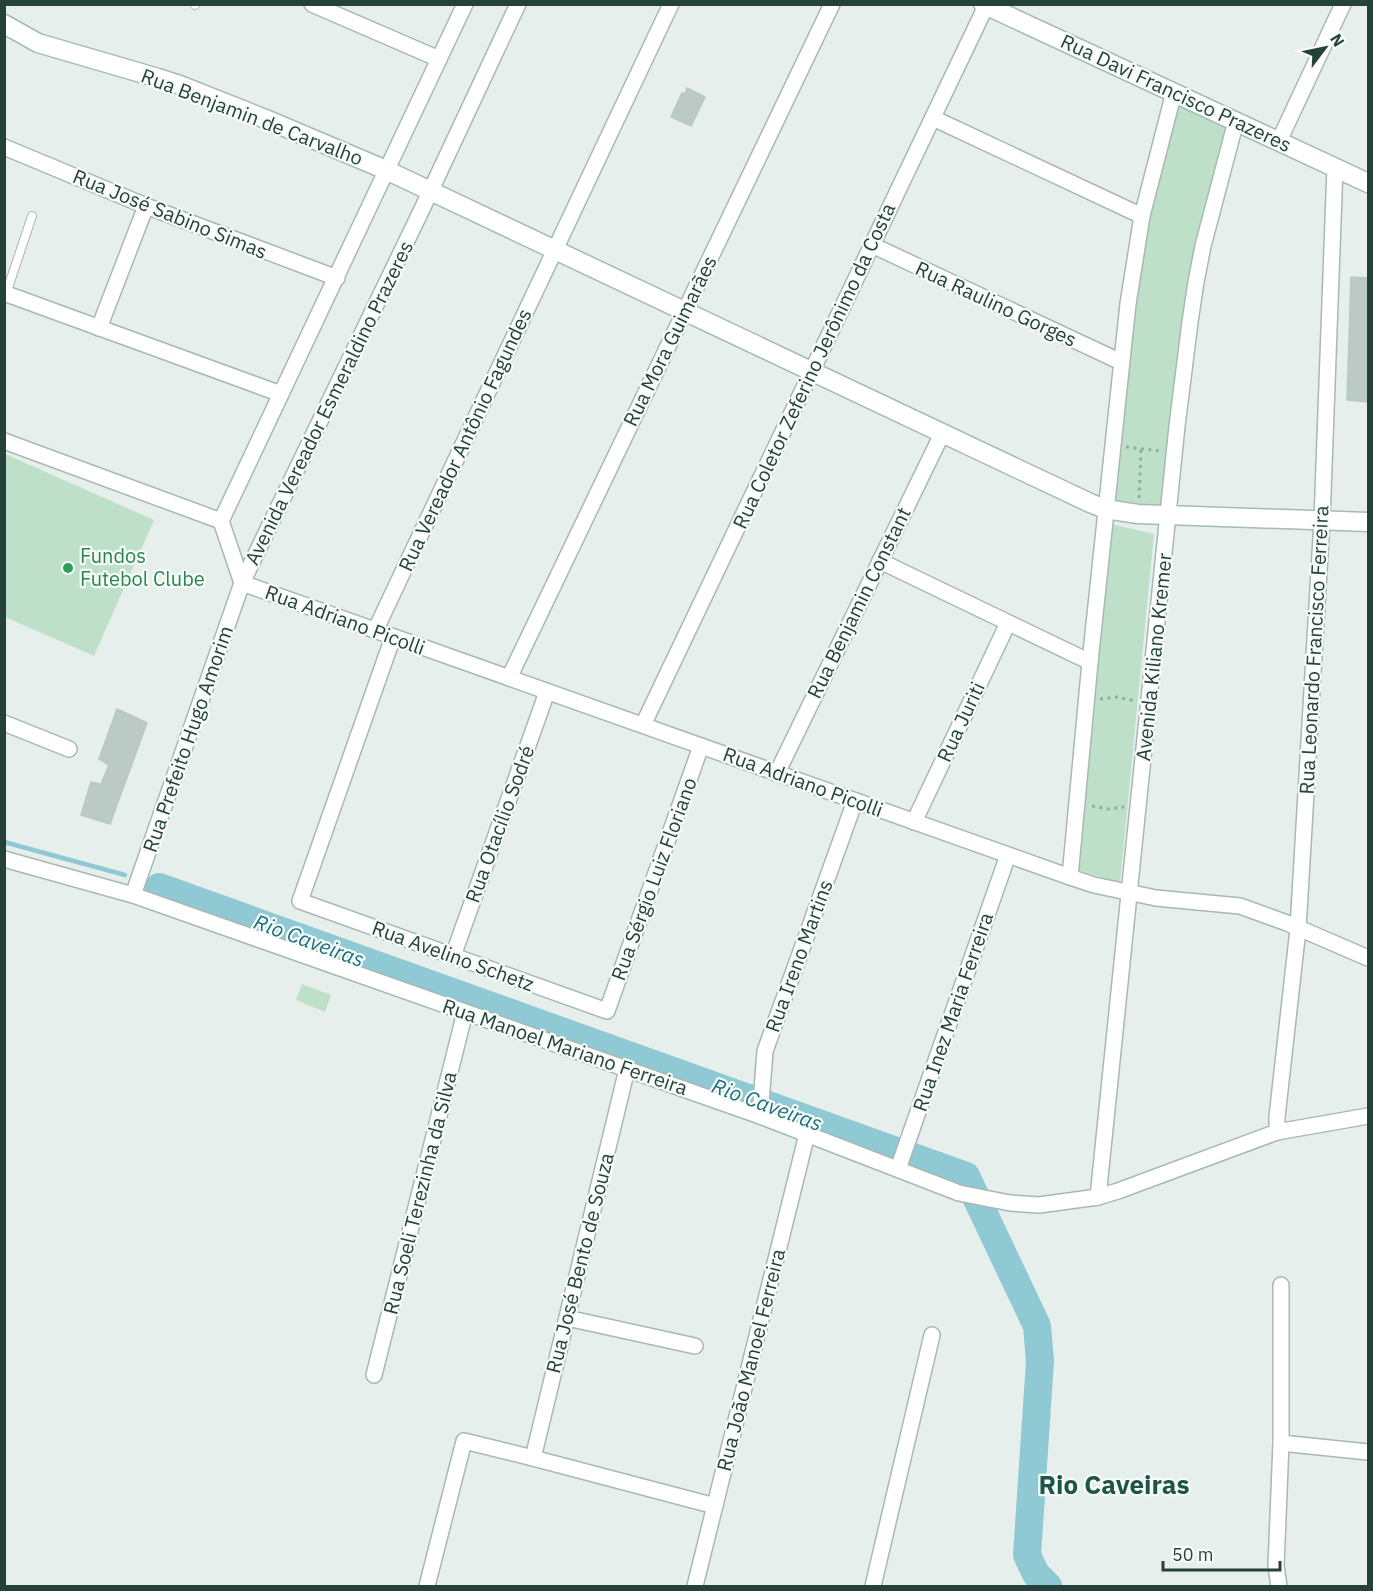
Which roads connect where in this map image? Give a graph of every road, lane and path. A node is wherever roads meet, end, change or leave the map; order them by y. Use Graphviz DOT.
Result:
graph roads {
  1 [pos="312,4"];
  2 [pos="465,4"];
  3 [pos="518,4"];
  4 [pos="671,4"];
  5 [pos="832,4"];
  6 [pos="1343,4"];
  7 [pos="985,5"];
  8 [pos="4,24"];
  9 [pos="439,59"];
  10 [pos="1174,92"];
  11 [pos="933,118"];
  12 [pos="1236,121"];
  13 [pos="1279,141"];
  14 [pos="4,147"];
  15 [pos="1335,167"];
  16 [pos="386,170"];
  17 [pos="1368,183"];
  18 [pos="430,191"];
  19 [pos="146,206"];
  20 [pos="32,216"];
  21 [pos="1142,216"];
  22 [pos="872,245"];
  23 [pos="555,250"];
  24 [pos="337,278"];
  25 [pos="5,294"];
  26 [pos="685,312"];
  27 [pos="99,328"];
  28 [pos="1121,362"];
  29 [pos="812,372"];
  30 [pos="281,394"];
  31 [pos="942,434"];
  32 [pos="4,441"];
  33 [pos="1112,445"];
  34 [pos="1141,449"];
  35 [pos="1175,453"];
  36 [pos="1105,508"];
  37 [pos="1138,514"];
  38 [pos="1168,516"];
  39 [pos="221,520"];
  40 [pos="1322,520"];
  41 [pos="1368,522"];
  42 [pos="880,561"];
  43 [pos="242,583"];
  44 [pos="1008,623"];
  45 [pos="375,631"];
  46 [pos="393,637"];
  47 [pos="1090,662"];
  48 [pos="509,678"];
  49 [pos="547,692"];
  50 [pos="1085,709"];
  51 [pos="1149,711"];
  52 [pos="4,723"];
  53 [pos="643,726"];
  54 [pos="701,746"];
  55 [pos="69,749"];
  56 [pos="777,773"];
  57 [pos="1077,799"];
  58 [pos="855,801"];
  59 [pos="1140,801"];
  60 [pos="914,822"];
  61 [pos="1008,855"];
  62 [pos="4,859"];
  63 [pos="1070,877"];
  64 [pos="1130,893"];
  65 [pos="133,895"];
  66 [pos="1299,929"];
  67 [pos="453,956"];
  68 [pos="1368,958"];
  69 [pos="607,1011"];
  70 [pos="465,1012"];
  71 [pos="627,1069"];
  72 [pos="760,1114"];
  73 [pos="1368,1116"];
  74 [pos="1277,1132"];
  75 [pos="807,1134"];
  76 [pos="899,1166"];
  77 [pos="1098,1197"];
  78 [pos="1281,1285"];
  79 [pos="567,1318"];
  80 [pos="932,1335"];
  81 [pos="695,1346"];
  82 [pos="374,1375"];
  83 [pos="1281,1443"];
  84 [pos="1368,1452"];
  85 [pos="533,1458"];
  86 [pos="715,1506"];
  87 [pos="427,1587"];
  88 [pos="695,1587"];
  89 [pos="873,1587"];
  90 [pos="1279,1587"];
  1 -- 9 [label="street"];
  2 -- 9 [label="street"];
  3 -- 18 [label="street, Avenida Vereador Esmeraldino Prazeres"];
  4 -- 23 [label="street, Rua Vereador Antônio Fagundes"];
  5 -- 26 [label="street, Rua Mora Guimarães"];
  6 -- 13 [label="street"];
  7 -- 10 [label="street, Rua Davi Francisco Prazeres"];
  7 -- 11 [label="street, Rua Coletor Zeferino Jerônimo da Costa"];
  8 -- 16 [label="street, Rua Benjamin de Carvalho"];
  9 -- 16 [label="street"];
  10 -- 12 [label="street, Rua Davi Francisco Prazeres"];
  10 -- 21 [label="street"];
  11 -- 21 [label="street"];
  11 -- 22 [label="street, Rua Coletor Zeferino Jerônimo da Costa"];
  12 -- 13 [label="street, Rua Davi Francisco Prazeres"];
  12 -- 35 [label="street, Avenida Kiliano Kremer"];
  13 -- 15 [label="street, Rua Davi Francisco Prazeres"];
  14 -- 19 [label="street, Rua José Sabino Simas"];
  15 -- 17 [label="street, Rua Davi Francisco Prazeres"];
  15 -- 40 [label="street, Rua Leonardo Francisco Ferreira"];
  16 -- 18 [label="street, Rua Benjamin de Carvalho"];
  16 -- 24 [label="street"];
  18 -- 23 [label="street, Rua Benjamin de Carvalho"];
  18 -- 43 [label="street, Avenida Vereador Esmeraldino Prazeres"];
  19 -- 24 [label="street, Rua José Sabino Simas"];
  19 -- 27 [label="street"];
  20 -- 25 [label="lane"];
  21 -- 28 [label="street"];
  22 -- 28 [label="street, Rua Raulino Gorges"];
  22 -- 29 [label="street, Rua Coletor Zeferino Jerônimo da Costa"];
  23 -- 26 [label="street, Rua Benjamin de Carvalho"];
  23 -- 45 [label="street, Rua Vereador Antônio Fagundes"];
  24 -- 30 [label="street"];
  25 -- 27 [label="street"];
  26 -- 29 [label="street, Rua Benjamin de Carvalho"];
  26 -- 48 [label="street, Rua Mora Guimarães"];
  27 -- 30 [label="street"];
  28 -- 33 [label="street"];
  29 -- 31 [label="street, Rua Benjamin de Carvalho"];
  29 -- 53 [label="street, Rua Coletor Zeferino Jerônimo da Costa"];
  30 -- 39 [label="street"];
  31 -- 36 [label="street, Rua Benjamin de Carvalho"];
  31 -- 42 [label="street, Rua Benjamin Constant"];
  32 -- 39 [label="street"];
  33 -- 34 [label="path"];
  33 -- 36 [label="street"];
  34 -- 35 [label="path"];
  34 -- 37 [label="path"];
  35 -- 38 [label="street, Avenida Kiliano Kremer"];
  36 -- 37 [label="street, Rua Benjamin de Carvalho"];
  36 -- 47 [label="street"];
  37 -- 38 [label="street, Rua Benjamin de Carvalho"];
  38 -- 40 [label="street, Rua Benjamin de Carvalho"];
  38 -- 51 [label="street, Avenida Kiliano Kremer"];
  39 -- 43 [label="street, Avenida Vereador Esmeraldino Prazeres"];
  40 -- 41 [label="street, Rua Benjamin de Carvalho"];
  40 -- 66 [label="street, Rua Leonardo Francisco Ferreira"];
  42 -- 44 [label="street"];
  42 -- 56 [label="street, Rua Benjamin Constant"];
  43 -- 45 [label="street, Rua Adriano Picolli"];
  43 -- 65 [label="street, Rua Prefeito Hugo Amorim"];
  44 -- 47 [label="street"];
  44 -- 60 [label="street, Rua Juriti"];
  45 -- 46 [label="street, Rua Adriano Picolli"];
  46 -- 48 [label="street, Rua Adriano Picolli"];
  46 -- 67 [label="street, Rua Avelino Schetz"];
  47 -- 50 [label="street"];
  48 -- 49 [label="street, Rua Adriano Picolli"];
  49 -- 53 [label="street, Rua Adriano Picolli"];
  49 -- 67 [label="street, Rua Otacílio Sodré"];
  50 -- 51 [label="path"];
  50 -- 57 [label="street"];
  51 -- 59 [label="street, Avenida Kiliano Kremer"];
  52 -- 55 [label="street"];
  53 -- 54 [label="street, Rua Adriano Picolli"];
  54 -- 56 [label="street, Rua Adriano Picolli"];
  54 -- 69 [label="street, Rua Sérgio Luiz Floriano"];
  56 -- 58 [label="street, Rua Adriano Picolli"];
  57 -- 59 [label="path"];
  57 -- 63 [label="street"];
  58 -- 60 [label="street, Rua Adriano Picolli"];
  58 -- 72 [label="street, Rua Ireno Martins"];
  59 -- 64 [label="street, Avenida Kiliano Kremer"];
  60 -- 61 [label="street, Rua Adriano Picolli"];
  61 -- 63 [label="street, Rua Adriano Picolli"];
  61 -- 76 [label="street, Rua Inez Maria Ferreira"];
  62 -- 65 [label="street, Rua Manoel Mariano Ferreira"];
  63 -- 64 [label="street, Rua Adriano Picolli"];
  64 -- 66 [label="street, Rua Adriano Picolli"];
  64 -- 77 [label="street, Avenida Kiliano Kremer"];
  65 -- 70 [label="street, Rua Manoel Mariano Ferreira"];
  66 -- 68 [label="street, Rua Adriano Picolli"];
  66 -- 74 [label="street, Rua Leonardo Francisco Ferreira"];
  67 -- 69 [label="street, Rua Avelino Schetz"];
  70 -- 71 [label="street, Rua Manoel Mariano Ferreira"];
  70 -- 82 [label="street, Rua Soeli Terezinha da Silva"];
  71 -- 72 [label="street, Rua Manoel Mariano Ferreira"];
  71 -- 79 [label="street, Rua José Bento de Souza"];
  72 -- 75 [label="street, Rua Manoel Mariano Ferreira"];
  73 -- 74 [label="street, Rua Manoel Mariano Ferreira"];
  74 -- 77 [label="street, Rua Manoel Mariano Ferreira"];
  75 -- 76 [label="street, Rua Manoel Mariano Ferreira"];
  75 -- 86 [label="street, Rua João Manoel Ferreira"];
  76 -- 77 [label="street, Rua Manoel Mariano Ferreira"];
  78 -- 83 [label="street"];
  79 -- 81 [label="street"];
  79 -- 85 [label="street, Rua José Bento de Souza"];
  80 -- 89 [label="street"];
  83 -- 84 [label="street"];
  83 -- 90 [label="street"];
  85 -- 86 [label="street"];
  85 -- 87 [label="street"];
  86 -- 88 [label="street, Rua João Manoel Ferreira"];
}
